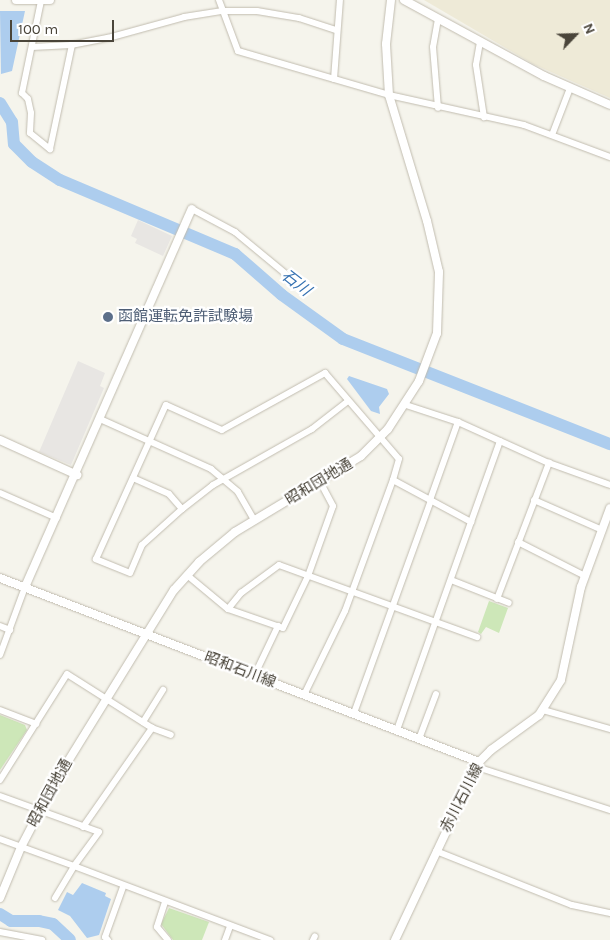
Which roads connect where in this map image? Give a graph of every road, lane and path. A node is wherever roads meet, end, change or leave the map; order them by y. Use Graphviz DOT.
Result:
graph roads {
  1 [pos="16,0"];
  2 [pos="219,0"];
  3 [pos="340,0"];
  4 [pos="392,0"];
  5 [pos="404,0"];
  6 [pos="45,1"];
  7 [pos="223,11"];
  8 [pos="438,18"];
  9 [pos="336,30"];
  10 [pos="480,42"];
  11 [pos="72,45"];
  12 [pos="32,47"];
  13 [pos="334,80"];
  14 [pos="570,88"];
  15 [pos="389,95"];
  16 [pos="610,105"];
  17 [pos="438,108"];
  18 [pos="484,117"];
  19 [pos="552,135"];
  20 [pos="610,157"];
  21 [pos="192,209"];
  22 [pos="292,279"];
  23 [pos="348,401"];
  24 [pos="406,405"];
  25 [pos="100,419"];
  26 [pos="458,422"];
  27 [pos="380,439"];
  28 [pos="0,440"];
  29 [pos="500,440"];
  30 [pos="150,442"];
  31 [pos="549,462"];
  32 [pos="77,474"];
  33 [pos="133,478"];
  34 [pos="224,479"];
  35 [pos="393,480"];
  36 [pos="321,483"];
  37 [pos="610,485"];
  38 [pos="0,493"];
  39 [pos="431,500"];
  40 [pos="534,500"];
  41 [pos="610,508"];
  42 [pos="182,509"];
  43 [pos="57,518"];
  44 [pos="254,520"];
  45 [pos="608,521"];
  46 [pos="471,522"];
  47 [pos="602,530"];
  48 [pos="518,542"];
  49 [pos="187,575"];
  50 [pos="308,576"];
  51 [pos="584,576"];
  52 [pos="0,578"];
  53 [pos="451,580"];
  54 [pos="25,587"];
  55 [pos="352,592"];
  56 [pos="497,599"];
  57 [pos="509,603"];
  58 [pos="393,607"];
  59 [pos="228,609"];
  60 [pos="436,622"];
  61 [pos="0,626"];
  62 [pos="278,626"];
  63 [pos="10,630"];
  64 [pos="147,633"];
  65 [pos="477,637"];
  66 [pos="0,655"];
  67 [pos="257,670"];
  68 [pos="163,690"];
  69 [pos="436,694"];
  70 [pos="304,695"];
  71 [pos="106,699"];
  72 [pos="0,710"];
  73 [pos="543,710"];
  74 [pos="354,713"];
  75 [pos="143,722"];
  76 [pos="36,724"];
  77 [pos="152,728"];
  78 [pos="610,729"];
  79 [pos="397,730"];
  80 [pos="171,735"];
  81 [pos="419,738"];
  82 [pos="478,764"];
  83 [pos="0,780"];
  84 [pos="0,796"];
  85 [pos="610,810"];
  86 [pos="39,811"];
  87 [pos="83,827"];
  88 [pos="0,838"];
  89 [pos="21,847"];
  90 [pos="436,851"];
  91 [pos="74,866"];
  92 [pos="123,887"];
  93 [pos="0,898"];
  94 [pos="55,898"];
  95 [pos="165,902"];
  96 [pos="610,913"];
  97 [pos="230,926"];
  98 [pos="0,932"];
  99 [pos="37,940"];
  100 [pos="108,940"];
  101 [pos="168,940"];
  102 [pos="225,940"];
  103 [pos="270,940"];
  104 [pos="395,940"];
  1 -- 6 [label="street"];
  2 -- 7 [label="street"];
  3 -- 9 [label="street"];
  4 -- 15 [label="street, 昭和団地通"];
  5 -- 8 [label="street"];
  6 -- 12 [label="street"];
  7 -- 9 [label="street"];
  7 -- 11 [label="street"];
  7 -- 13 [label="street"];
  8 -- 10 [label="street"];
  8 -- 17 [label="street"];
  9 -- 13 [label="street"];
  10 -- 14 [label="street"];
  10 -- 18 [label="street"];
  11 -- 12 [label="street"];
  11 -- 12 [label="street"];
  13 -- 15 [label="street"];
  14 -- 16 [label="street"];
  14 -- 19 [label="street"];
  15 -- 17 [label="street"];
  15 -- 24 [label="street, 昭和団地通"];
  17 -- 18 [label="street"];
  18 -- 19 [label="street"];
  19 -- 20 [label="street"];
  21 -- 22 [label="street"];
  21 -- 25 [label="street"];
  23 -- 27 [label="street"];
  23 -- 30 [label="street"];
  23 -- 34 [label="street"];
  24 -- 26 [label="street"];
  24 -- 27 [label="street, 昭和団地通"];
  25 -- 30 [label="street"];
  25 -- 32 [label="street"];
  26 -- 29 [label="street"];
  26 -- 39 [label="street"];
  27 -- 35 [label="street"];
  27 -- 36 [label="street, 昭和団地通"];
  28 -- 32 [label="street"];
  29 -- 31 [label="street"];
  29 -- 46 [label="street"];
  30 -- 33 [label="street"];
  30 -- 34 [label="street"];
  31 -- 37 [label="street"];
  31 -- 40 [label="street"];
  32 -- 43 [label="street"];
  33 -- 42 [label="street"];
  33 -- 42 [label="street"];
  34 -- 42 [label="street"];
  34 -- 44 [label="street"];
  35 -- 39 [label="street"];
  35 -- 55 [label="street"];
  36 -- 44 [label="street, 昭和団地通"];
  36 -- 50 [label="street"];
  38 -- 43 [label="street"];
  39 -- 46 [label="street"];
  39 -- 58 [label="street"];
  40 -- 47 [label="street"];
  40 -- 48 [label="street"];
  41 -- 45 [label="street, 赤川石川線"];
  43 -- 54 [label="street"];
  44 -- 49 [label="street, 昭和団地通"];
  45 -- 47 [label="street, 赤川石川線"];
  46 -- 53 [label="street"];
  47 -- 51 [label="street, 赤川石川線"];
  48 -- 51 [label="street"];
  48 -- 56 [label="street"];
  49 -- 59 [label="street"];
  49 -- 64 [label="street, 昭和団地通"];
  50 -- 55 [label="street"];
  50 -- 59 [label="street"];
  50 -- 62 [label="street"];
  51 -- 73 [label="street, 赤川石川線"];
  52 -- 54 [label="street, 昭和石川線"];
  53 -- 56 [label="street"];
  53 -- 60 [label="street"];
  54 -- 63 [label="street"];
  54 -- 64 [label="street, 昭和石川線"];
  55 -- 58 [label="street"];
  55 -- 70 [label="street"];
  56 -- 57 [label="street"];
  58 -- 60 [label="street"];
  58 -- 74 [label="street"];
  59 -- 62 [label="street"];
  60 -- 65 [label="street"];
  60 -- 79 [label="street"];
  61 -- 63 [label="street"];
  62 -- 67 [label="street"];
  63 -- 66 [label="street"];
  64 -- 70 [label="street, 昭和石川線"];
  64 -- 71 [label="street, 昭和団地通"];
  68 -- 75 [label="street"];
  69 -- 81 [label="street"];
  70 -- 74 [label="street, 昭和石川線"];
  71 -- 75 [label="street"];
  71 -- 76 [label="street"];
  71 -- 86 [label="street, 昭和団地通"];
  72 -- 76 [label="street"];
  73 -- 78 [label="street"];
  73 -- 82 [label="street, 赤川石川線"];
  74 -- 79 [label="street, 昭和石川線"];
  75 -- 77 [label="street"];
  76 -- 83 [label="street"];
  77 -- 80 [label="street"];
  77 -- 87 [label="street"];
  79 -- 81 [label="street, 昭和石川線"];
  81 -- 82 [label="street, 昭和石川線"];
  82 -- 85 [label="street"];
  82 -- 90 [label="street, 赤川石川線"];
  84 -- 86 [label="street"];
  86 -- 87 [label="street"];
  86 -- 89 [label="street, 昭和団地通"];
  87 -- 91 [label="street"];
  88 -- 89 [label="street"];
  89 -- 91 [label="street"];
  89 -- 93 [label="street, 昭和団地通"];
  90 -- 96 [label="street"];
  90 -- 104 [label="street, 赤川石川線"];
  91 -- 92 [label="street"];
  91 -- 94 [label="street"];
  92 -- 95 [label="street"];
  92 -- 100 [label="street"];
  95 -- 97 [label="street"];
  95 -- 101 [label="street"];
  97 -- 102 [label="street"];
  97 -- 103 [label="street"];
  98 -- 99 [label="street"];
}
